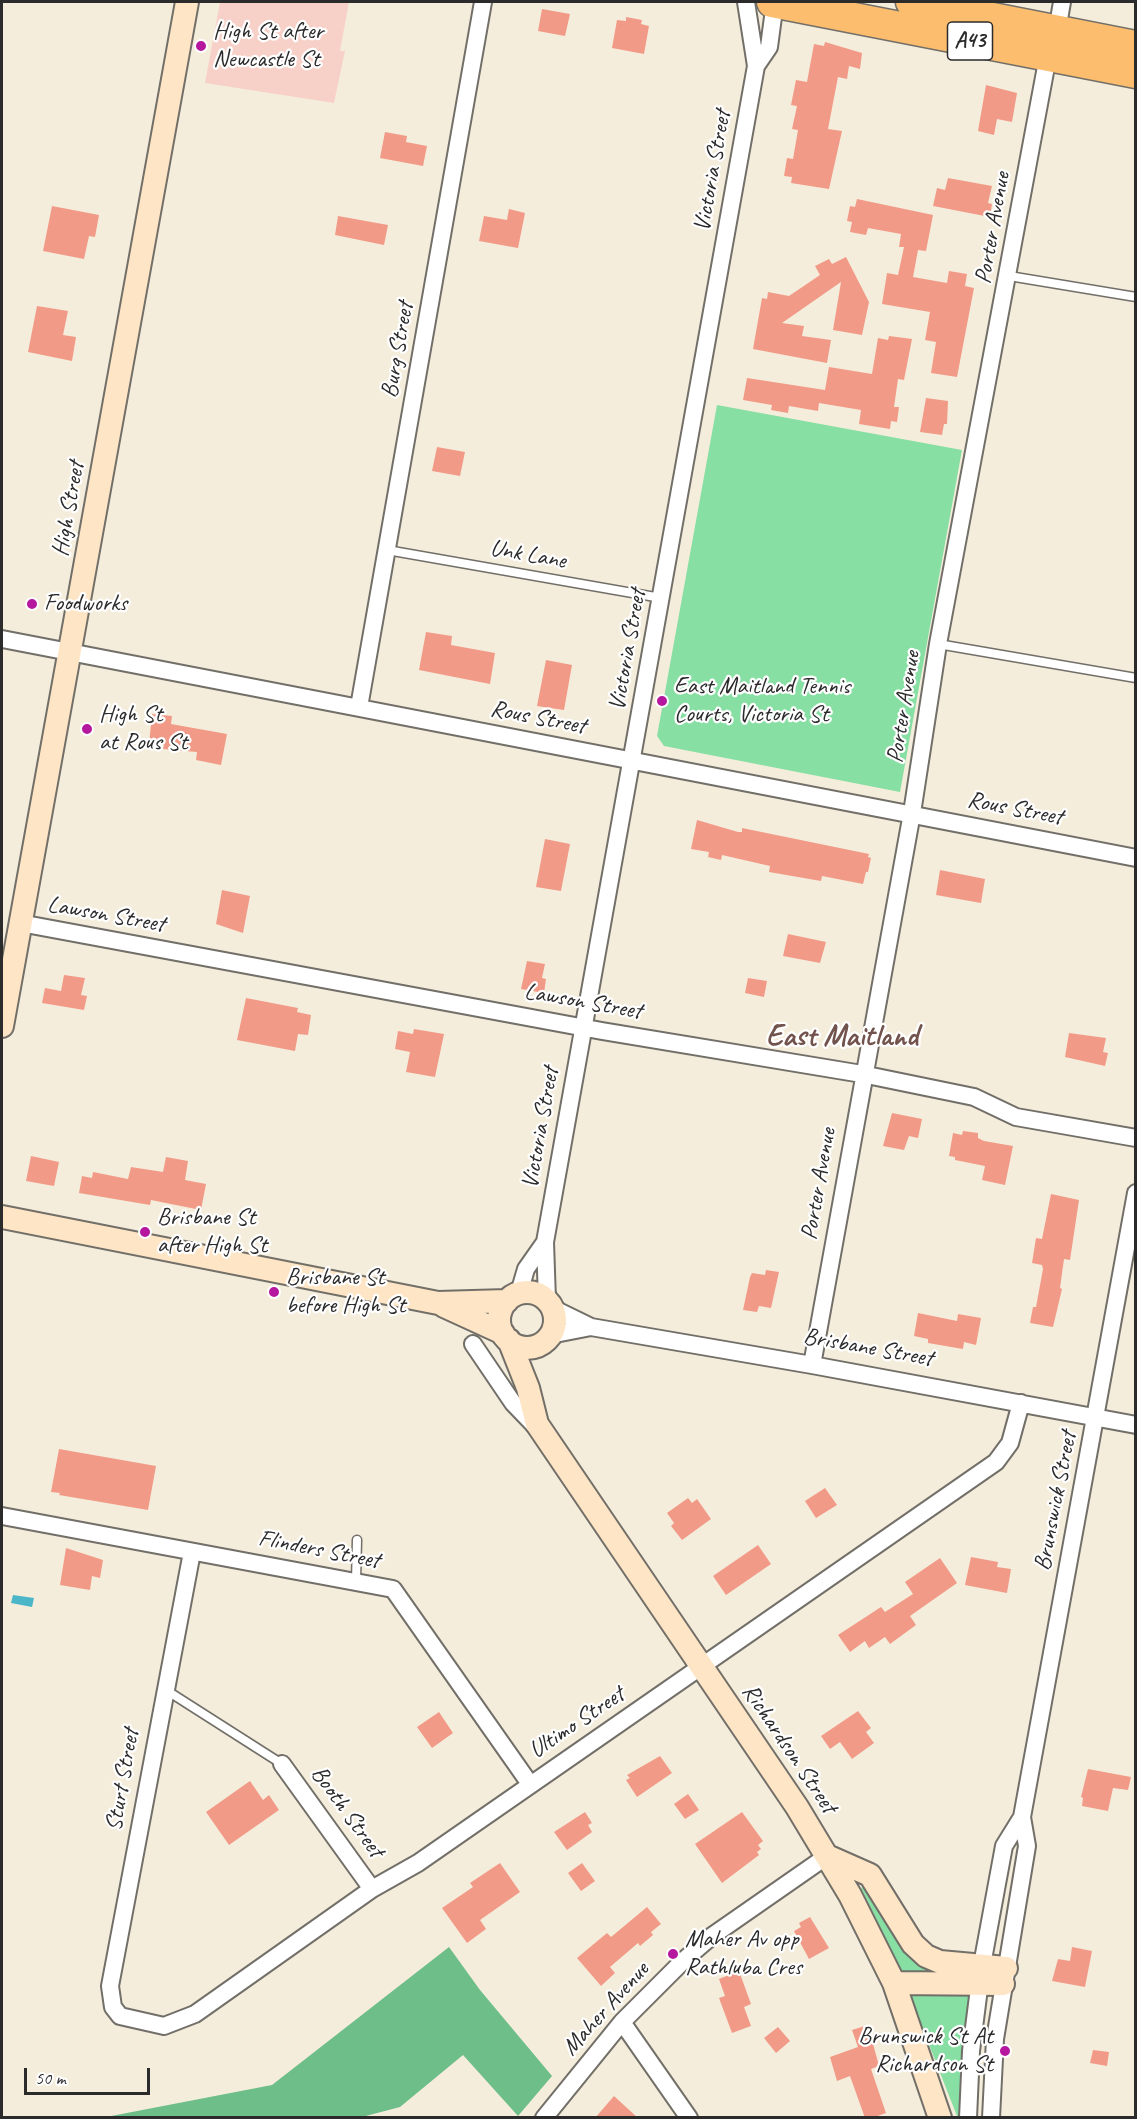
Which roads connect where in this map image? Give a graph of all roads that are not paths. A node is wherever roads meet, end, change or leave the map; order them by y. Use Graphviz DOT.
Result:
graph roads {
  1 [pos="187,2"];
  2 [pos="483,2"];
  3 [pos="746,2"];
  4 [pos="774,2"];
  5 [pos="911,2"];
  6 [pos="1062,2"];
  7 [pos="801,4"];
  8 [pos="1052,44"];
  9 [pos="1136,46"];
  10 [pos="756,66"];
  11 [pos="1136,73"];
  12 [pos="1009,276"];
  13 [pos="1136,297"];
  14 [pos="387,550"];
  15 [pos="661,598"];
  16 [pos="2,639"];
  17 [pos="938,644"];
  18 [pos="70,652"];
  19 [pos="1136,678"];
  20 [pos="359,707"];
  21 [pos="632,761"];
  22 [pos="912,813"];
  23 [pos="1136,858"];
  24 [pos="20,923"];
  25 [pos="2,1026"];
  26 [pos="584,1027"];
  27 [pos="862,1074"];
  28 [pos="1136,1138"];
  29 [pos="1136,1193"];
  30 [pos="2,1217"];
  31 [pos="545,1242"];
  32 [pos="513,1297"];
  33 [pos="438,1303"];
  34 [pos="550,1304"];
  35 [pos="591,1327"];
  36 [pos="506,1337"];
  37 [pos="546,1339"];
  38 [pos="472,1344"];
  39 [pos="812,1365"];
  40 [pos="528,1388"];
  41 [pos="1021,1403"];
  42 [pos="1096,1418"];
  43 [pos="1136,1425"];
  44 [pos="545,1436"];
  45 [pos="2,1516"];
  46 [pos="357,1540"];
  47 [pos="192,1551"];
  48 [pos="356,1581"];
  49 [pos="702,1666"];
  50 [pos="164,1689"];
  51 [pos="282,1764"];
  52 [pos="530,1784"];
  53 [pos="1022,1817"];
  54 [pos="827,1856"];
  55 [pos="372,1889"];
  56 [pos="980,1974"];
  57 [pos="1005,1976"];
  58 [pos="894,1983"];
  59 [pos="120,2016"];
  60 [pos="622,2022"];
  61 [pos="544,2118"];
  62 [pos="689,2118"];
  63 [pos="940,2118"];
  64 [pos="968,2118"];
  65 [pos="991,2118"];
  1 -- 18 [label="main road, High Street"];
  2 -- 14 [label="street, Burg Street"];
  3 -- 10 [label="street, Victoria Street"];
  4 -- 7 [label="highway, A43"];
  4 -- 10 [label="street, Victoria Street"];
  5 -- 8 [label="highway, A43"];
  6 -- 8 [label="street, Porter Avenue"];
  7 -- 8 [label="highway, A43"];
  8 -- 9 [label="highway, A43"];
  8 -- 11 [label="highway, A43"];
  8 -- 12 [label="street, Porter Avenue"];
  10 -- 15 [label="street, Victoria Street"];
  12 -- 13 [label="lane"];
  12 -- 17 [label="street, Porter Avenue"];
  14 -- 15 [label="lane, Unk Lane"];
  14 -- 20 [label="street, Burg Street"];
  15 -- 21 [label="street, Victoria Street"];
  16 -- 18 [label="street, Rous Street"];
  17 -- 19 [label="lane"];
  17 -- 22 [label="street, Porter Avenue"];
  18 -- 20 [label="street, Rous Street"];
  18 -- 24 [label="main road, High Street"];
  20 -- 21 [label="street, Rous Street"];
  21 -- 22 [label="street, Rous Street"];
  21 -- 26 [label="street, Victoria Street"];
  22 -- 23 [label="street, Rous Street"];
  22 -- 27 [label="street, Porter Avenue"];
  24 -- 25 [label="main road, High Street"];
  24 -- 26 [label="street, Lawson Street"];
  26 -- 27 [label="street, Lawson Street"];
  26 -- 31 [label="street, Victoria Street"];
  27 -- 28 [label="street, Lawson Street"];
  27 -- 39 [label="street, Porter Avenue"];
  29 -- 42 [label="street, Brunswick Street"];
  30 -- 33 [label="main road"];
  31 -- 32 [label="street, Victoria Street"];
  31 -- 34 [label="street, Victoria Street"];
  32 -- 33 [label="main road"];
  32 -- 34 [label="main road"];
  32 -- 36 [label="main road"];
  33 -- 36 [label="main road"];
  34 -- 35 [label="street, Brisbane Street"];
  34 -- 37 [label="main road"];
  35 -- 37 [label="street, Brisbane Street"];
  35 -- 39 [label="street, Brisbane Street"];
  36 -- 37 [label="main road"];
  36 -- 40 [label="main road, Richardson Street"];
  37 -- 40 [label="main road, Richardson Street"];
  38 -- 44 [label="street, Richardson Street"];
  39 -- 41 [label="street, Brisbane Street"];
  40 -- 44 [label="main road, Richardson Street"];
  41 -- 42 [label="street, Brisbane Street"];
  41 -- 49 [label="street, Ultimo Street"];
  42 -- 43 [label="street, Brisbane Street"];
  42 -- 53 [label="street, Brunswick Street"];
  44 -- 49 [label="main road, Richardson Street"];
  45 -- 47 [label="street, Flinders Street"];
  46 -- 48 [label="lane"];
  47 -- 48 [label="street, Flinders Street"];
  47 -- 50 [label="street, Sturt Street"];
  48 -- 52 [label="street, Flinders Street"];
  49 -- 52 [label="street, Ultimo Street"];
  49 -- 54 [label="main road, Richardson Street"];
  50 -- 51 [label="lane"];
  50 -- 59 [label="street, Sturt Street"];
  51 -- 55 [label="street, Booth Street"];
  52 -- 55 [label="street, Ultimo Street"];
  53 -- 56 [label="street, Brunswick Street"];
  53 -- 57 [label="street, Brunswick Street"];
  54 -- 56 [label="main road"];
  54 -- 58 [label="main road, Richardson Street"];
  54 -- 60 [label="street, Maher Avenue"];
  55 -- 59 [label="street, Ultimo Street"];
  56 -- 57 [label="main road"];
  56 -- 58 [label="main road"];
  56 -- 64 [label="street, Brunswick Street"];
  57 -- 65 [label="street, Brunswick Street"];
  58 -- 63 [label="main road, Richardson Street"];
  60 -- 61 [label="street, Maher Avenue"];
  60 -- 62 [label="street"];
}
